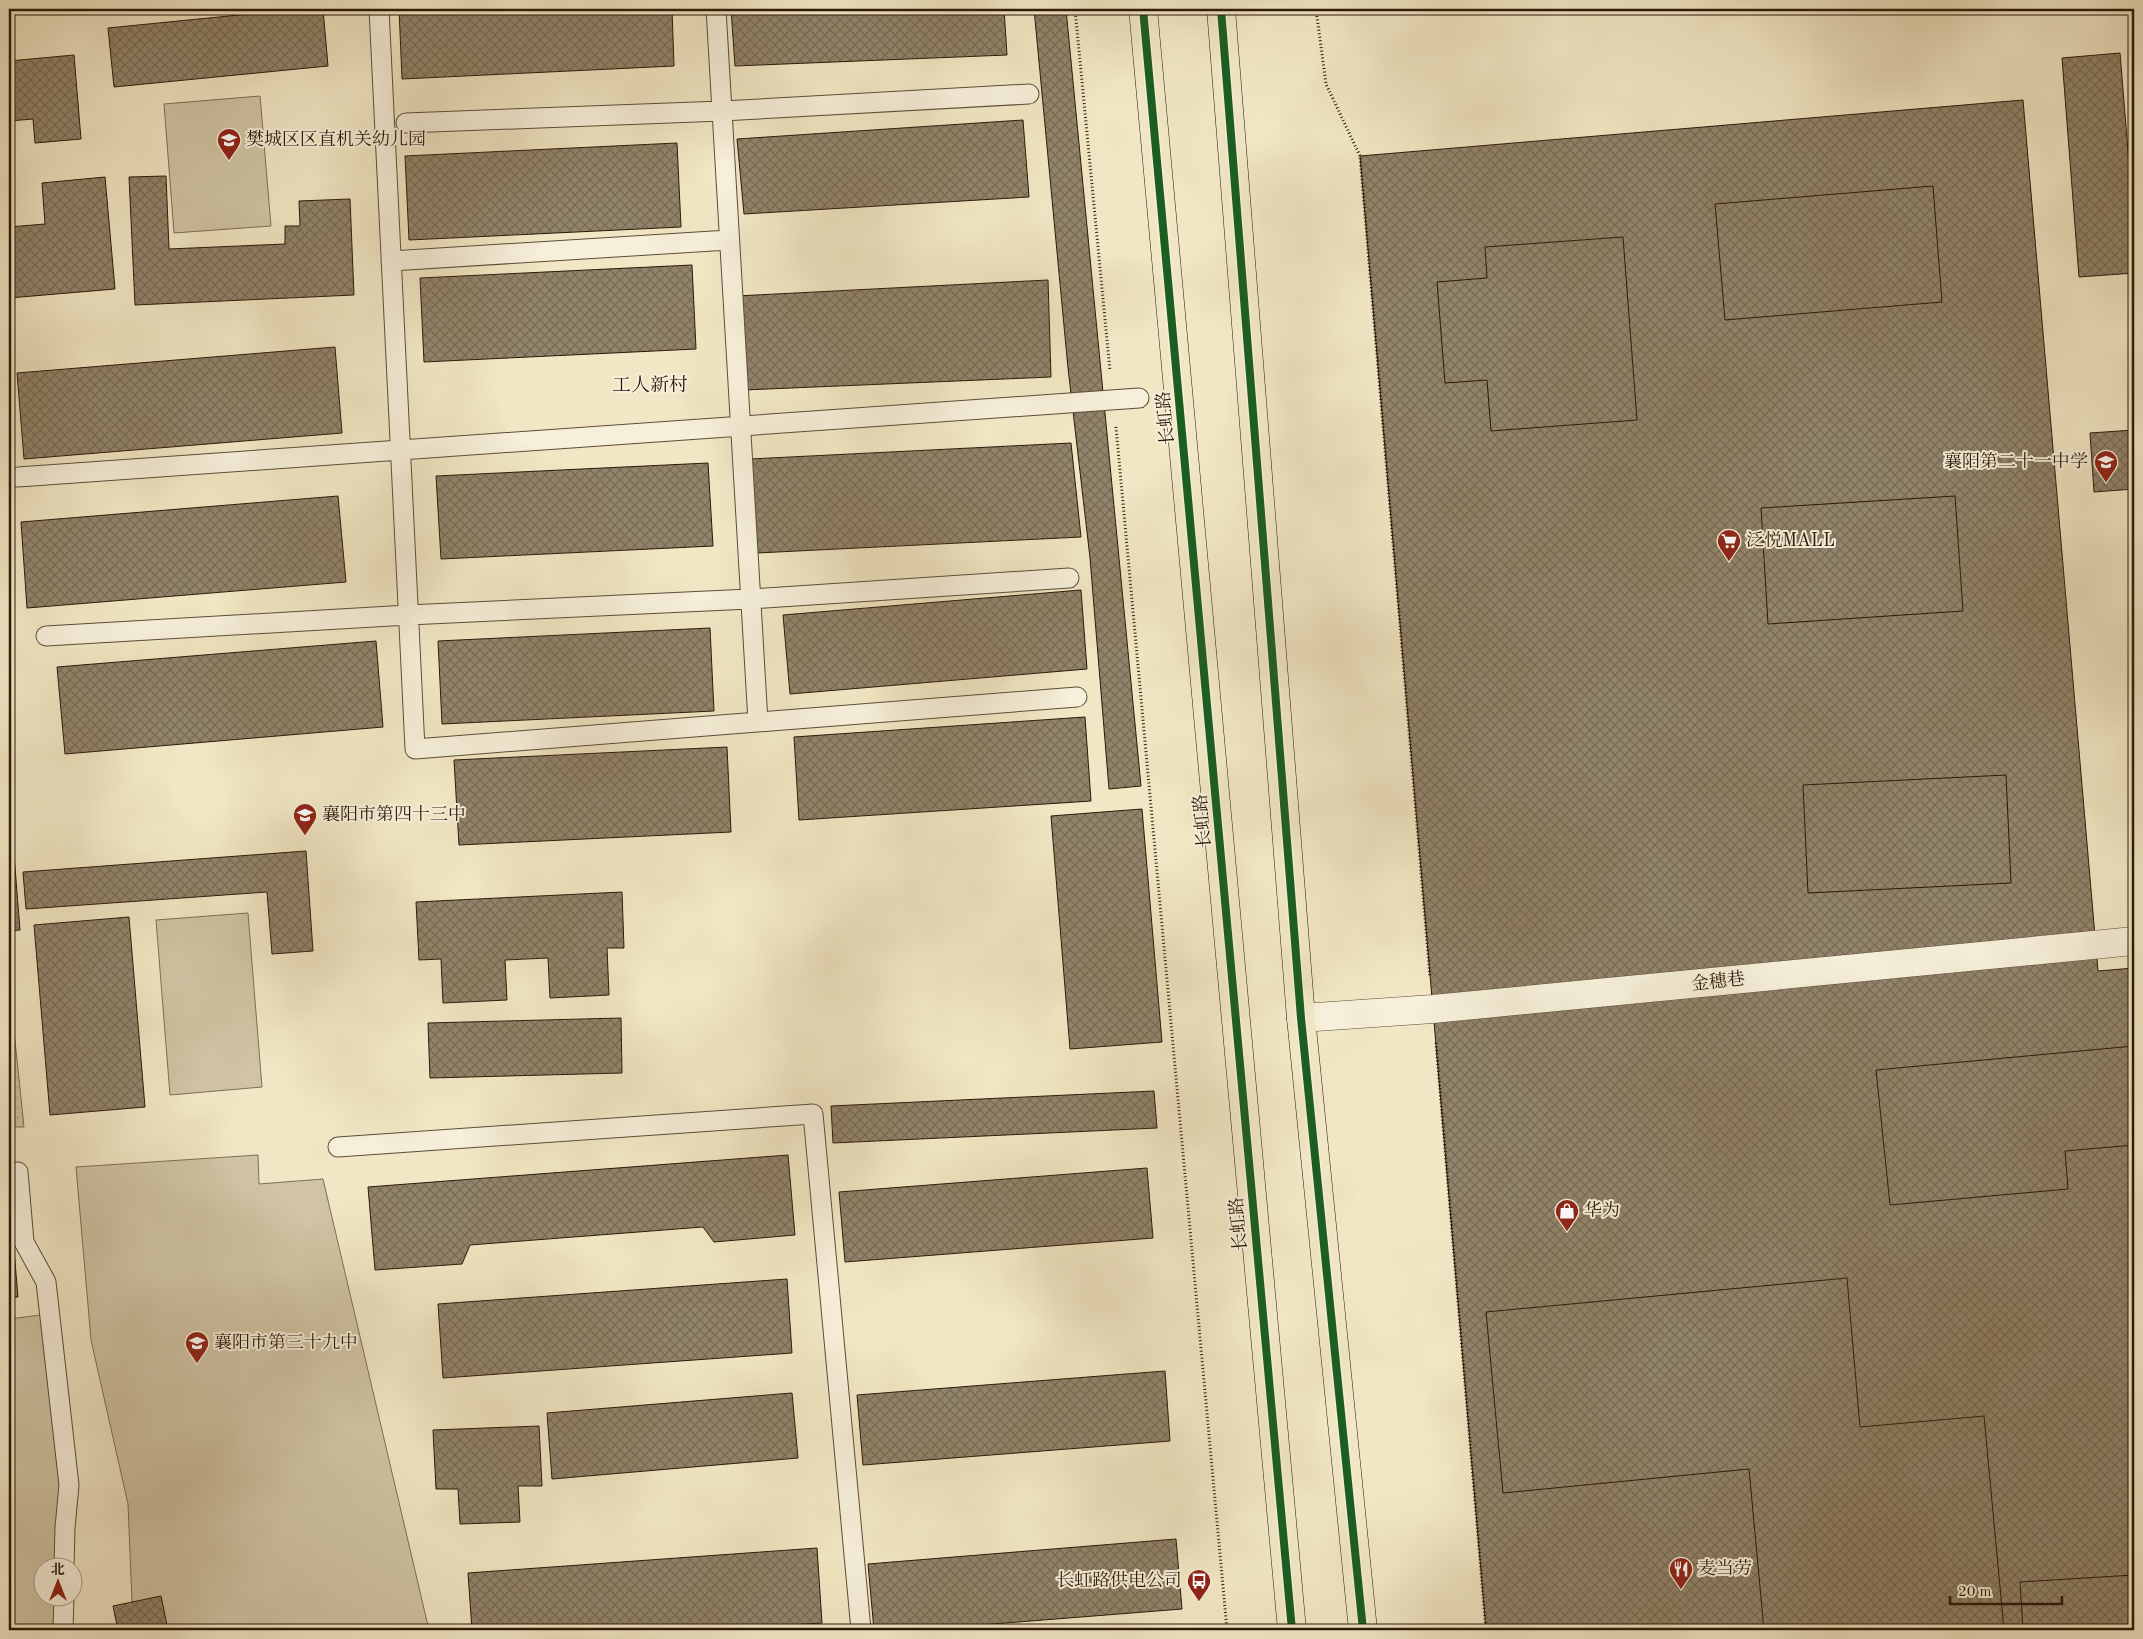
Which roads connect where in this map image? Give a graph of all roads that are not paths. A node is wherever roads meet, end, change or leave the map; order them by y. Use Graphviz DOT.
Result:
graph roads {
  1 [pos="379,9"];
  2 [pos="716,9"];
  3 [pos="1143,9"];
  4 [pos="1221,9"];
  5 [pos="1029,94"];
  6 [pos="722,111"];
  7 [pos="406,123"];
  8 [pos="729,240"];
  9 [pos="390,260"];
  10 [pos="1139,398"];
  11 [pos="740,426"];
  12 [pos="400,451"];
  13 [pos="18,477"];
  14 [pos="1069,578"];
  15 [pos="750,599"];
  16 [pos="408,615"];
  17 [pos="46,636"];
  18 [pos="1077,697"];
  19 [pos="758,722"];
  20 [pos="2134,941"];
  21 [pos="1301,1018"];
  22 [pos="338,1147"];
  23 [pos="18,1172"];
  24 [pos="65,1556"];
  25 [pos="64,1606"];
  26 [pos="63,1630"];
  27 [pos="861,1630"];
  28 [pos="1292,1630"];
  29 [pos="1363,1630"];
  1 -- 9 [label="lane"];
  2 -- 6 [label="lane"];
  3 -- 28 [label="highway, 长虹路"];
  4 -- 21 [label="highway"];
  5 -- 6 [label="lane"];
  6 -- 7 [label="lane"];
  6 -- 8 [label="lane"];
  8 -- 9 [label="lane"];
  8 -- 11 [label="lane"];
  9 -- 12 [label="lane"];
  10 -- 11 [label="lane"];
  11 -- 12 [label="lane"];
  11 -- 15 [label="lane"];
  12 -- 13 [label="lane"];
  12 -- 16 [label="lane"];
  14 -- 15 [label="lane"];
  15 -- 16 [label="lane"];
  15 -- 19 [label="lane"];
  16 -- 17 [label="lane"];
  16 -- 19 [label="lane"];
  18 -- 19 [label="lane"];
  20 -- 21 [label="street, 金穗巷"];
  21 -- 29 [label="highway"];
  22 -- 27 [label="lane"];
  23 -- 24 [label="lane"];
  25 -- 26 [label="lane"];
}
